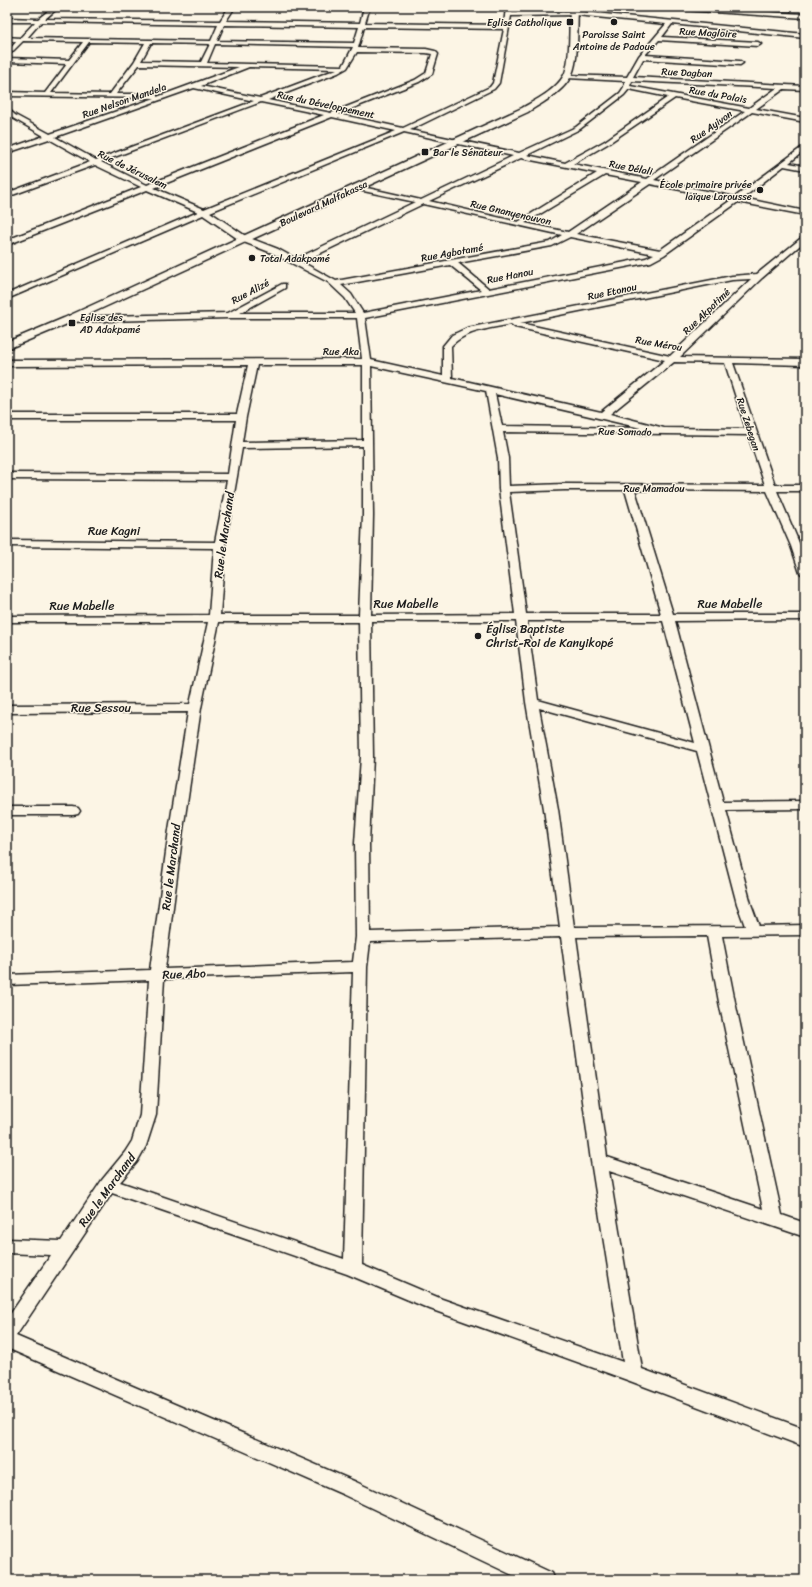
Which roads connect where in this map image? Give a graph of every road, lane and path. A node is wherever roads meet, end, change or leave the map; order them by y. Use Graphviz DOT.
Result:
graph roads {
  1 [pos="56,7"];
  2 [pos="232,7"];
  3 [pos="367,7"];
  4 [pos="509,7"];
  5 [pos="686,8"];
  6 [pos="574,11"];
  7 [pos="508,14"];
  8 [pos="805,16"];
  9 [pos="7,20"];
  10 [pos="733,20"];
  11 [pos="39,21"];
  12 [pos="672,22"];
  13 [pos="222,23"];
  14 [pos="362,25"];
  15 [pos="507,27"];
  16 [pos="805,36"];
  17 [pos="658,38"];
  18 [pos="7,39"];
  19 [pos="22,40"];
  20 [pos="87,41"];
  21 [pos="729,42"];
  22 [pos="148,43"];
  23 [pos="213,43"];
  24 [pos="758,44"];
  25 [pos="356,47"];
  26 [pos="7,55"];
  27 [pos="641,57"];
  28 [pos="7,60"];
  29 [pos="70,62"];
  30 [pos="137,63"];
  31 [pos="740,63"];
  32 [pos="203,65"];
  33 [pos="247,66"];
  34 [pos="345,68"];
  35 [pos="567,76"];
  36 [pos="629,79"];
  37 [pos="194,86"];
  38 [pos="627,87"];
  39 [pos="783,87"];
  40 [pos="805,88"];
  41 [pos="7,94"];
  42 [pos="47,94"];
  43 [pos="112,95"];
  44 [pos="162,96"];
  45 [pos="673,96"];
  46 [pos="261,101"];
  47 [pos="7,110"];
  48 [pos="752,110"];
  49 [pos="330,116"];
  50 [pos="805,120"];
  51 [pos="403,130"];
  52 [pos="49,137"];
  53 [pos="453,142"];
  54 [pos="805,147"];
  55 [pos="7,151"];
  56 [pos="522,156"];
  57 [pos="96,162"];
  58 [pos="783,164"];
  59 [pos="566,165"];
  60 [pos="805,168"];
  61 [pos="604,172"];
  62 [pos="649,181"];
  63 [pos="146,187"];
  64 [pos="357,187"];
  65 [pos="7,195"];
  66 [pos="738,200"];
  67 [pos="424,202"];
  68 [pos="204,212"];
  69 [pos="805,213"];
  70 [pos="519,224"];
  71 [pos="570,234"];
  72 [pos="805,237"];
  73 [pos="244,239"];
  74 [pos="7,243"];
  75 [pos="661,253"];
  76 [pos="297,261"];
  77 [pos="451,262"];
  78 [pos="759,276"];
  79 [pos="336,283"];
  80 [pos="282,286"];
  81 [pos="487,291"];
  82 [pos="7,297"];
  83 [pos="229,315"];
  84 [pos="361,316"];
  85 [pos="68,320"];
  86 [pos="511,323"];
  87 [pos="7,346"];
  88 [pos="672,359"];
  89 [pos="728,360"];
  90 [pos="367,362"];
  91 [pos="805,362"];
  92 [pos="7,363"];
  93 [pos="253,363"];
  94 [pos="448,380"];
  95 [pos="490,390"];
  96 [pos="603,415"];
  97 [pos="7,417"];
  98 [pos="241,417"];
  99 [pos="499,429"];
  100 [pos="668,432"];
  101 [pos="752,432"];
  102 [pos="368,443"];
  103 [pos="238,445"];
  104 [pos="7,476"];
  105 [pos="233,477"];
  106 [pos="630,488"];
  107 [pos="770,488"];
  108 [pos="805,488"];
  109 [pos="504,489"];
  110 [pos="7,543"];
  111 [pos="220,545"];
  112 [pos="805,573"];
  113 [pos="668,616"];
  114 [pos="365,617"];
  115 [pos="805,617"];
  116 [pos="521,618"];
  117 [pos="7,619"];
  118 [pos="214,619"];
  119 [pos="532,702"];
  120 [pos="194,708"];
  121 [pos="7,709"];
  122 [pos="703,749"];
  123 [pos="805,805"];
  124 [pos="718,806"];
  125 [pos="7,811"];
  126 [pos="73,811"];
  127 [pos="805,930"];
  128 [pos="754,931"];
  129 [pos="567,932"];
  130 [pos="714,932"];
  131 [pos="363,937"];
  132 [pos="360,967"];
  133 [pos="157,975"];
  134 [pos="7,980"];
  135 [pos="599,1161"];
  136 [pos="108,1185"];
  137 [pos="774,1219"];
  138 [pos="805,1230"];
  139 [pos="7,1246"];
  140 [pos="66,1248"];
  141 [pos="353,1270"];
  142 [pos="7,1334"];
  143 [pos="7,1340"];
  144 [pos="634,1374"];
  145 [pos="805,1438"];
  146 [pos="545,1580"];
  1 -- 11 [label="street"];
  2 -- 13 [label="street"];
  3 -- 14 [label="street"];
  4 -- 7 [label="street"];
  5 -- 10 [label="street"];
  6 -- 7 [label="street"];
  6 -- 12 [label="street"];
  6 -- 35 [label="street"];
  7 -- 15 [label="street"];
  8 -- 10 [label="street"];
  9 -- 11 [label="street"];
  10 -- 12 [label="street"];
  10 -- 16 [label="street"];
  10 -- 21 [label="street"];
  11 -- 13 [label="street"];
  11 -- 19 [label="street"];
  12 -- 17 [label="street"];
  13 -- 14 [label="street"];
  13 -- 23 [label="street"];
  14 -- 15 [label="street"];
  14 -- 25 [label="street"];
  15 -- 51 [label="street"];
  17 -- 21 [label="street, Rue Magloire"];
  17 -- 27 [label="street"];
  18 -- 19 [label="street"];
  19 -- 20 [label="street"];
  19 -- 26 [label="street"];
  20 -- 22 [label="street"];
  20 -- 29 [label="street"];
  21 -- 24 [label="street, Rue Magloire"];
  22 -- 23 [label="street"];
  22 -- 30 [label="street"];
  23 -- 25 [label="street"];
  23 -- 32 [label="street"];
  25 -- 34 [label="street"];
  25 -- 49 [label="street"];
  27 -- 31 [label="street"];
  27 -- 36 [label="street"];
  28 -- 29 [label="street"];
  29 -- 42 [label="street"];
  30 -- 32 [label="street"];
  30 -- 43 [label="street"];
  32 -- 33 [label="street"];
  33 -- 34 [label="street"];
  33 -- 37 [label="street, Rue Nelson Mandela"];
  34 -- 46 [label="street"];
  35 -- 36 [label="street, Rue Dagban"];
  35 -- 53 [label="street, Boulevard Malfakassa"];
  36 -- 38 [label="street"];
  36 -- 39 [label="street, Rue Dagban"];
  37 -- 44 [label="street, Rue Nelson Mandela"];
  37 -- 46 [label="street, Rue du Développement"];
  38 -- 45 [label="street, Rue du Palais"];
  38 -- 56 [label="street"];
  39 -- 40 [label="street, Rue Dagban"];
  39 -- 48 [label="street, Rue Ayivon"];
  41 -- 42 [label="street"];
  42 -- 43 [label="street"];
  43 -- 44 [label="street"];
  44 -- 52 [label="street, Rue Nelson Mandela"];
  45 -- 48 [label="street, Rue du Palais"];
  45 -- 59 [label="street"];
  46 -- 49 [label="street, Rue du Développement"];
  46 -- 57 [label="street"];
  47 -- 52 [label="street, Rue de Jérusalem"];
  48 -- 50 [label="street, Rue du Palais"];
  48 -- 62 [label="street, Rue Ayivon"];
  49 -- 51 [label="street, Rue du Développement"];
  49 -- 63 [label="street"];
  51 -- 53 [label="street, Rue du Développement"];
  51 -- 68 [label="street"];
  52 -- 55 [label="street, Rue Nelson Mandela"];
  52 -- 57 [label="street, Rue de Jérusalem"];
  53 -- 56 [label="street, Rue Délali"];
  53 -- 64 [label="street, Boulevard Malfakassa"];
  54 -- 58 [label="street"];
  56 -- 59 [label="street, Rue Délali"];
  56 -- 67 [label="street"];
  57 -- 63 [label="street, Rue de Jérusalem"];
  57 -- 65 [label="street"];
  58 -- 60 [label="street"];
  58 -- 66 [label="street"];
  59 -- 61 [label="street, Rue Délali"];
  61 -- 62 [label="street, Rue Délali"];
  61 -- 70 [label="street"];
  62 -- 66 [label="street, Rue Délali"];
  62 -- 71 [label="street, Rue Ayivon"];
  63 -- 68 [label="street, Rue de Jérusalem"];
  63 -- 74 [label="street"];
  64 -- 67 [label="street, Rue Gnanyenouvon"];
  64 -- 73 [label="street, Boulevard Malfakassa"];
  66 -- 69 [label="street, Rue Délali"];
  66 -- 75 [label="street, Rue Hanou"];
  67 -- 70 [label="street, Rue Gnanyenouvon"];
  67 -- 76 [label="street"];
  68 -- 73 [label="street, Rue de Jérusalem"];
  68 -- 82 [label="street"];
  70 -- 71 [label="street, Rue Gnanyenouvon"];
  71 -- 75 [label="street, Rue Gnanyenouvon"];
  71 -- 77 [label="street, Rue Agbotamé"];
  72 -- 78 [label="street, Rue Akpatimé"];
  73 -- 76 [label="street, Rue de Jérusalem"];
  73 -- 85 [label="street, Boulevard Malfakassa"];
  75 -- 81 [label="street, Rue Hanou"];
  76 -- 79 [label="street, Rue de Jérusalem"];
  77 -- 79 [label="street, Rue Agbotamé"];
  77 -- 81 [label="street"];
  78 -- 86 [label="street, Rue Etonou"];
  78 -- 88 [label="street, Rue Akpatimé"];
  79 -- 84 [label="street, Rue de Jérusalem"];
  80 -- 83 [label="street, Rue Alizé"];
  81 -- 84 [label="street, Rue Hanou"];
  83 -- 84 [label="street, Rue Hanou"];
  83 -- 85 [label="street, Rue Hanou"];
  84 -- 90 [label="street"];
  85 -- 87 [label="street, Boulevard Malfakassa"];
  86 -- 88 [label="street, Rue Mérou"];
  86 -- 94 [label="street, Rue Etonou"];
  88 -- 89 [label="street, Rue Mérou"];
  88 -- 96 [label="street, Rue Akpatimé"];
  89 -- 91 [label="street, Rue Mérou"];
  89 -- 101 [label="street, Rue Zebegan"];
  90 -- 93 [label="street, Rue Aka"];
  90 -- 94 [label="street, Rue Aka"];
  90 -- 102 [label="street"];
  92 -- 93 [label="street, Rue Aka"];
  93 -- 98 [label="street, Rue le Marchand"];
  94 -- 95 [label="street, Rue Aka"];
  95 -- 96 [label="street, Rue Aka"];
  95 -- 99 [label="street"];
  96 -- 100 [label="street, Rue Aka"];
  97 -- 98 [label="street"];
  98 -- 103 [label="street, Rue le Marchand"];
  99 -- 100 [label="street, Rue Somado"];
  99 -- 109 [label="street"];
  100 -- 101 [label="street, Rue Somado"];
  101 -- 107 [label="street, Rue Zebegan"];
  102 -- 103 [label="street"];
  102 -- 114 [label="street"];
  103 -- 105 [label="street, Rue le Marchand"];
  104 -- 105 [label="street"];
  105 -- 111 [label="street, Rue le Marchand"];
  106 -- 107 [label="street, Rue Mamadou"];
  106 -- 109 [label="street, Rue Mamadou"];
  106 -- 113 [label="street"];
  107 -- 108 [label="street, Rue Mamadou"];
  107 -- 112 [label="street, Rue Zebegan"];
  109 -- 116 [label="street"];
  110 -- 111 [label="street, Rue Kagni"];
  111 -- 118 [label="street, Rue le Marchand"];
  113 -- 115 [label="street, Rue Mabelle"];
  113 -- 116 [label="street, Rue Mabelle"];
  113 -- 122 [label="street"];
  114 -- 116 [label="street, Rue Mabelle"];
  114 -- 118 [label="street, Rue Mabelle"];
  114 -- 131 [label="street"];
  116 -- 119 [label="street"];
  117 -- 118 [label="street, Rue Mabelle"];
  118 -- 120 [label="street, Rue le Marchand"];
  119 -- 122 [label="street"];
  119 -- 129 [label="street"];
  120 -- 121 [label="street, Rue Sessou"];
  120 -- 133 [label="street, Rue le Marchand"];
  122 -- 124 [label="street"];
  123 -- 124 [label="street"];
  124 -- 128 [label="street"];
  125 -- 126 [label="street"];
  127 -- 128 [label="street"];
  128 -- 130 [label="street"];
  129 -- 130 [label="street"];
  129 -- 131 [label="street"];
  129 -- 135 [label="street"];
  130 -- 137 [label="street"];
  131 -- 132 [label="street"];
  132 -- 133 [label="street, Rue Abo"];
  132 -- 141 [label="street"];
  133 -- 134 [label="street, Rue Abo"];
  133 -- 136 [label="street, Rue le Marchand"];
  135 -- 137 [label="street"];
  135 -- 144 [label="street"];
  136 -- 140 [label="street, Rue le Marchand"];
  136 -- 141 [label="street"];
  137 -- 138 [label="street"];
  139 -- 140 [label="street"];
  140 -- 142 [label="street, Rue le Marchand"];
  141 -- 144 [label="street"];
  143 -- 146 [label="street"];
  144 -- 145 [label="street"];
}
